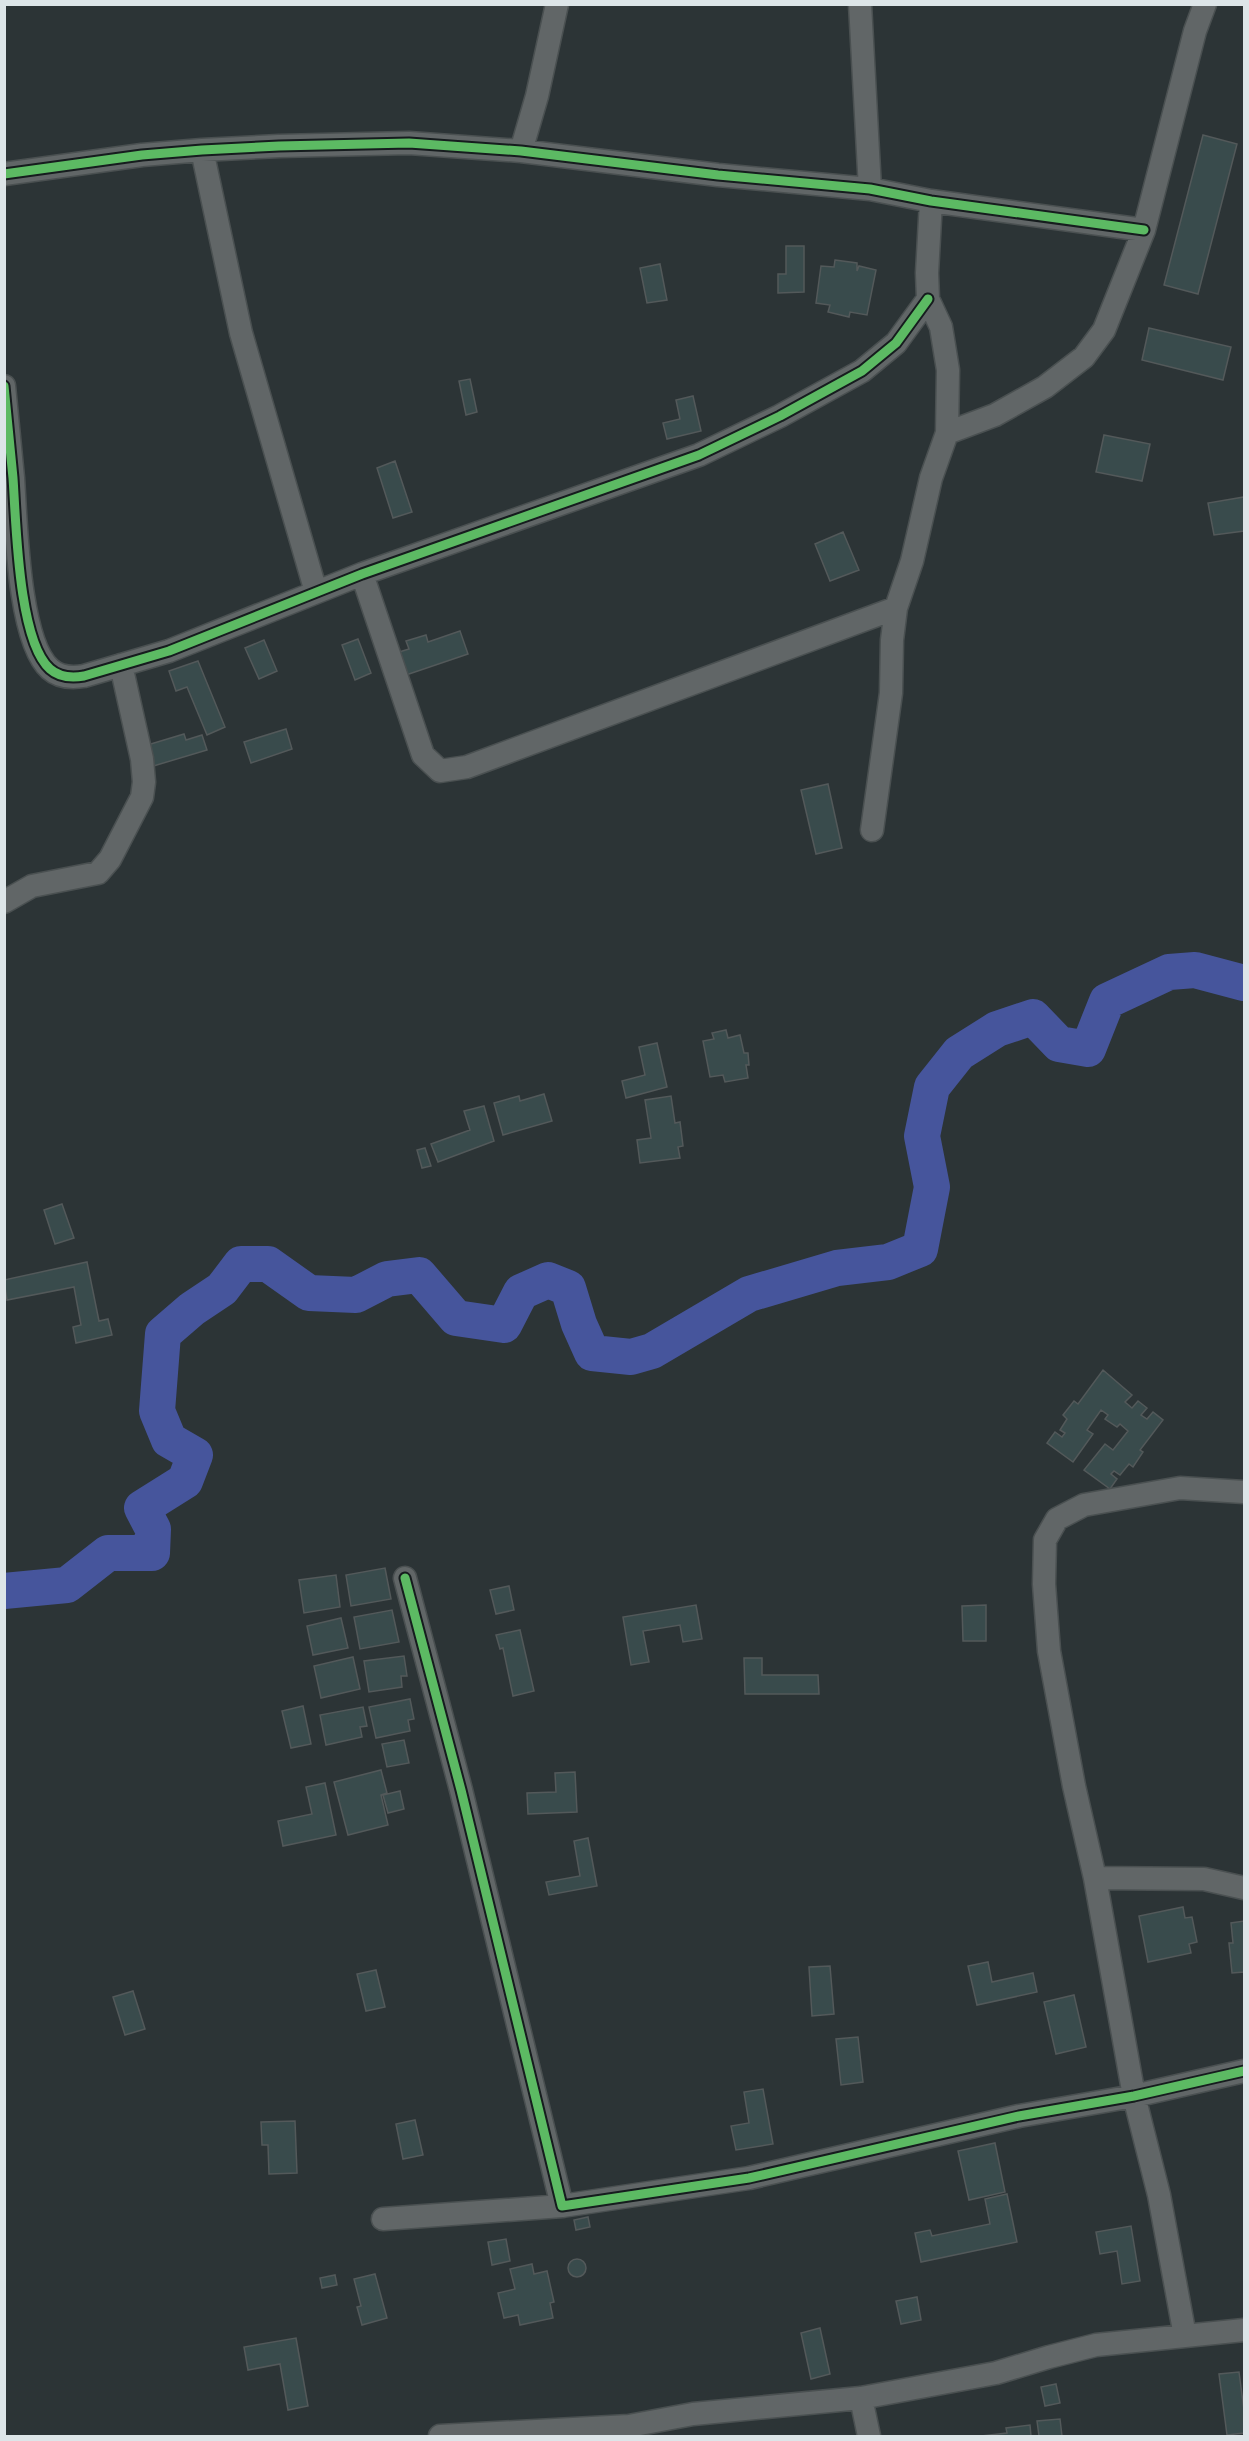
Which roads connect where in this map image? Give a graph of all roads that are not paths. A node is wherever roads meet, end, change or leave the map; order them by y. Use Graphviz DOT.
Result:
graph roads {
  1 [pos="557,4"];
  2 [pos="860,4"];
  3 [pos="1205,4"];
  4 [pos="202,150"];
  5 [pos="521,151"];
  6 [pos="4,174"];
  7 [pos="870,189"];
  8 [pos="931,201"];
  9 [pos="1144,230"];
  10 [pos="928,299"];
  11 [pos="5,396"];
  12 [pos="947,433"];
  13 [pos="362,574"];
  14 [pos="316,592"];
  15 [pos="896,608"];
  16 [pos="121,666"];
  17 [pos="872,830"];
  18 [pos="4,902"];
  19 [pos="1245,1492"];
  20 [pos="405,1578"];
  21 [pos="1095,1878"];
  22 [pos="1245,1888"];
  23 [pos="1245,2071"];
  24 [pos="1134,2096"];
  25 [pos="562,2206"];
  26 [pos="383,2219"];
  27 [pos="1245,2330"];
  28 [pos="1185,2336"];
  29 [pos="861,2398"];
  30 [pos="630,2431"];
  31 [pos="440,2436"];
  32 [pos="869,2436"];
  1 -- 5 [label="street"];
  2 -- 7 [label="street"];
  3 -- 9 [label="street"];
  4 -- 5 [label="street"];
  4 -- 6 [label="street"];
  4 -- 14 [label="street"];
  5 -- 7 [label="street"];
  7 -- 8 [label="street"];
  8 -- 9 [label="street"];
  8 -- 10 [label="street"];
  9 -- 12 [label="street"];
  10 -- 12 [label="street"];
  10 -- 13 [label="street"];
  11 -- 16 [label="street"];
  12 -- 15 [label="street"];
  13 -- 14 [label="street"];
  13 -- 15 [label="street"];
  14 -- 16 [label="street"];
  15 -- 17 [label="street"];
  16 -- 18 [label="street"];
  19 -- 21 [label="street"];
  20 -- 25 [label="street"];
  21 -- 22 [label="street"];
  21 -- 24 [label="street"];
  23 -- 24 [label="street"];
  24 -- 25 [label="street"];
  24 -- 28 [label="street"];
  25 -- 26 [label="street"];
  27 -- 28 [label="street"];
  28 -- 29 [label="street"];
  29 -- 30 [label="street"];
  29 -- 32 [label="street"];
  30 -- 31 [label="street"];
}
